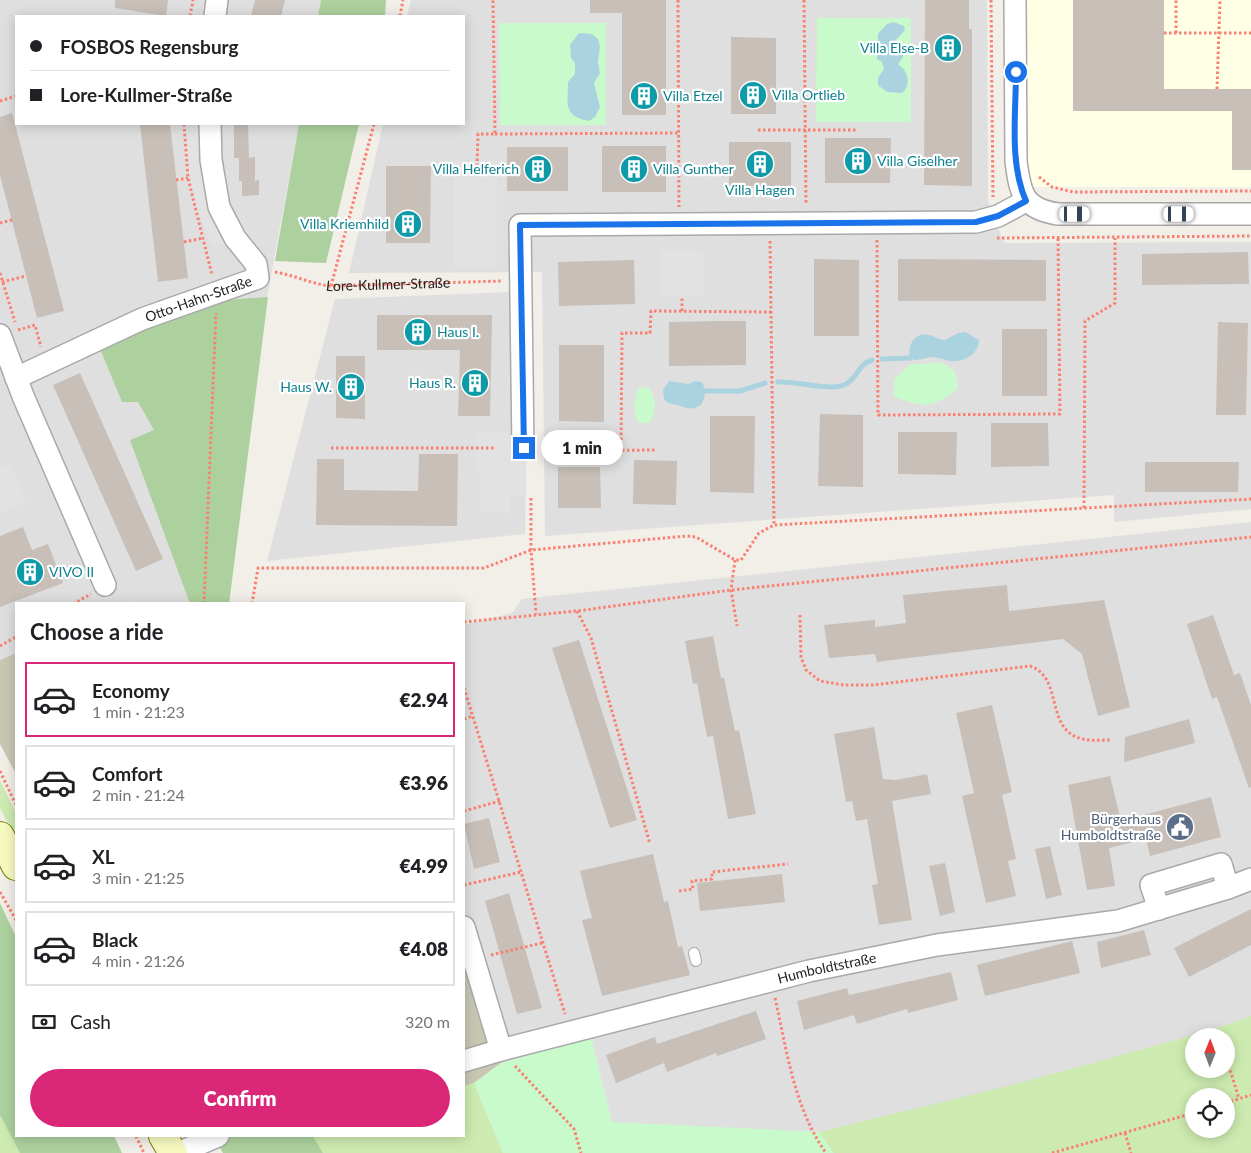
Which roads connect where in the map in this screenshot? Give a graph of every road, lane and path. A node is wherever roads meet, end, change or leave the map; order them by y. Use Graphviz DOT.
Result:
graph roads {
  1 [pos="193,0"];
  2 [pos="217,0"];
  3 [pos="404,0"];
  4 [pos="492,0"];
  5 [pos="678,0"];
  6 [pos="804,0"];
  7 [pos="991,0"];
  8 [pos="1015,0"];
  9 [pos="1176,0"];
  10 [pos="1220,0"];
  11 [pos="190,15"];
  12 [pos="215,15"];
  13 [pos="400,15"];
  14 [pos="1164,33"];
  15 [pos="1176,33"];
  16 [pos="1218,34"];
  17 [pos="1251,34"];
  18 [pos="1218,89"];
  19 [pos="15,96"];
  20 [pos="0,101"];
  21 [pos="184,125"];
  22 [pos="210,125"];
  23 [pos="374,125"];
  24 [pos="758,130"];
  25 [pos="805,130"];
  26 [pos="858,130"];
  27 [pos="679,133"];
  28 [pos="495,134"];
  29 [pos="477,166"];
  30 [pos="1035,174"];
  31 [pos="188,178"];
  32 [pos="176,180"];
  33 [pos="1251,191"];
  34 [pos="1026,201"];
  35 [pos="806,207"];
  36 [pos="679,208"];
  37 [pos="1058,214"];
  38 [pos="1251,214"];
  39 [pos="998,216"];
  40 [pos="12,220"];
  41 [pos="877,222"];
  42 [pos="0,223"];
  43 [pos="770,223"];
  44 [pos="203,238"];
  45 [pos="1008,238"];
  46 [pos="1115,238"];
  47 [pos="184,242"];
  48 [pos="257,274"];
  49 [pos="26,276"];
  50 [pos="521,281"];
  51 [pos="2,282"];
  52 [pos="331,286"];
  53 [pos="217,292"];
  54 [pos="682,296"];
  55 [pos="682,311"];
  56 [pos="771,312"];
  57 [pos="9,333"];
  58 [pos="46,362"];
  59 [pos="16,378"];
  60 [pos="330,448"];
  61 [pos="494,448"];
  62 [pos="532,449"];
  63 [pos="621,450"];
  64 [pos="655,450"];
  65 [pos="531,498"];
  66 [pos="1251,499"];
  67 [pos="1084,508"];
  68 [pos="774,525"];
  69 [pos="1251,538"];
  70 [pos="531,550"];
  71 [pos="735,560"];
  72 [pos="105,585"];
  73 [pos="731,590"];
  74 [pos="204,602"];
  75 [pos="252,602"];
  76 [pos="577,611"];
  77 [pos="536,614"];
  78 [pos="800,615"];
  79 [pos="465,622"];
  80 [pos="737,626"];
  81 [pos="15,638"];
  82 [pos="0,646"];
  83 [pos="465,691"];
  84 [pos="473,716"];
  85 [pos="465,719"];
  86 [pos="1110,740"];
  87 [pos="0,772"];
  88 [pos="500,801"];
  89 [pos="15,803"];
  90 [pos="465,811"];
  91 [pos="0,836"];
  92 [pos="650,844"];
  93 [pos="15,864"];
  94 [pos="788,864"];
  95 [pos="521,872"];
  96 [pos="1251,879"];
  97 [pos="465,885"];
  98 [pos="679,891"];
  99 [pos="0,892"];
  100 [pos="15,918"];
  101 [pos="465,931"];
  102 [pos="542,943"];
  103 [pos="473,959"];
  104 [pos="771,981"];
  105 [pos="571,1032"];
  106 [pos="501,1050"];
  107 [pos="465,1061"];
  108 [pos="1233,1078"];
  109 [pos="1251,1095"];
  110 [pos="1239,1099"];
  111 [pos="1235,1100"];
  112 [pos="1185,1116"];
  113 [pos="1126,1133"];
  114 [pos="136,1137"];
  115 [pos="164,1137"];
  116 [pos="216,1137"];
  117 [pos="144,1153"];
  118 [pos="173,1153"];
  119 [pos="178,1153"];
  120 [pos="581,1153"];
  121 [pos="826,1153"];
  122 [pos="1052,1153"];
  123 [pos="1131,1153"];
  1 -- 11 [label="path"];
  2 -- 12 [label="street"];
  3 -- 13 [label="path"];
  4 -- 28 [label="path"];
  5 -- 27 [label="path"];
  6 -- 25 [label="path"];
  7 -- 39 [label="path"];
  8 -- 34 [label="street"];
  9 -- 15 [label="path"];
  10 -- 16 [label="path"];
  14 -- 15 [label="path"];
  15 -- 16 [label="path"];
  16 -- 17 [label="path"];
  16 -- 18 [label="path"];
  19 -- 20 [label="path"];
  21 -- 31 [label="path"];
  22 -- 48 [label="street, Otto-Hahn-Straße"];
  23 -- 52 [label="path"];
  24 -- 25 [label="path"];
  25 -- 26 [label="path"];
  25 -- 35 [label="path"];
  27 -- 28 [label="path"];
  27 -- 36 [label="path"];
  28 -- 29 [label="path"];
  30 -- 33 [label="path"];
  31 -- 32 [label="path"];
  31 -- 44 [label="path"];
  34 -- 37 [label="street"];
  34 -- 39 [label="street"];
  37 -- 38 [label="street"];
  37 -- 41 [label="path"];
  39 -- 41 [label="street"];
  39 -- 45 [label="path"];
  40 -- 42 [label="path"];
  41 -- 43 [label="street"];
  43 -- 50 [label="street"];
  43 -- 56 [label="path"];
  44 -- 47 [label="path"];
  44 -- 53 [label="path"];
  46 -- 67 [label="path"];
  48 -- 52 [label="path, Lore-Kullmer-Straße"];
  48 -- 53 [label="street, Otto-Hahn-Straße"];
  49 -- 51 [label="path"];
  50 -- 52 [label="path, Lore-Kullmer-Straße"];
  50 -- 62 [label="street"];
  53 -- 58 [label="street, Otto-Hahn-Straße"];
  53 -- 74 [label="path"];
  54 -- 55 [label="path"];
  55 -- 56 [label="path"];
  55 -- 63 [label="path"];
  56 -- 68 [label="path"];
  57 -- 58 [label="path"];
  57 -- 59 [label="street"];
  58 -- 59 [label="street, Otto-Hahn-Straße"];
  59 -- 72 [label="street"];
  60 -- 61 [label="path"];
  62 -- 63 [label="path"];
  63 -- 64 [label="path"];
  65 -- 70 [label="path"];
  66 -- 67 [label="path"];
  67 -- 68 [label="path"];
  68 -- 71 [label="path"];
  69 -- 73 [label="path"];
  70 -- 71 [label="path"];
  70 -- 75 [label="path"];
  70 -- 77 [label="path"];
  71 -- 73 [label="path"];
  73 -- 76 [label="path"];
  73 -- 80 [label="path"];
  76 -- 77 [label="path"];
  76 -- 92 [label="path"];
  77 -- 79 [label="path"];
  78 -- 86 [label="path"];
  81 -- 82 [label="path"];
  83 -- 84 [label="path"];
  84 -- 85 [label="path"];
  84 -- 88 [label="path"];
  87 -- 89 [label="path"];
  88 -- 90 [label="path"];
  88 -- 95 [label="path"];
  91 -- 93 [label="street"];
  94 -- 98 [label="path"];
  95 -- 97 [label="path"];
  95 -- 102 [label="path"];
  96 -- 104 [label="street, Humboldtstraße"];
  99 -- 100 [label="path"];
  101 -- 103 [label="street"];
  102 -- 103 [label="path"];
  102 -- 105 [label="path"];
  103 -- 106 [label="street"];
  104 -- 105 [label="street, Humboldtstraße"];
  104 -- 121 [label="path"];
  105 -- 106 [label="street, Humboldtstraße"];
  106 -- 107 [label="street"];
  106 -- 120 [label="path"];
  108 -- 110 [label="path"];
  109 -- 110 [label="path"];
  110 -- 111 [label="path"];
  112 -- 113 [label="path"];
  113 -- 122 [label="path"];
  113 -- 123 [label="path"];
  114 -- 117 [label="path"];
  115 -- 118 [label="street"];
  116 -- 119 [label="street"];
}
